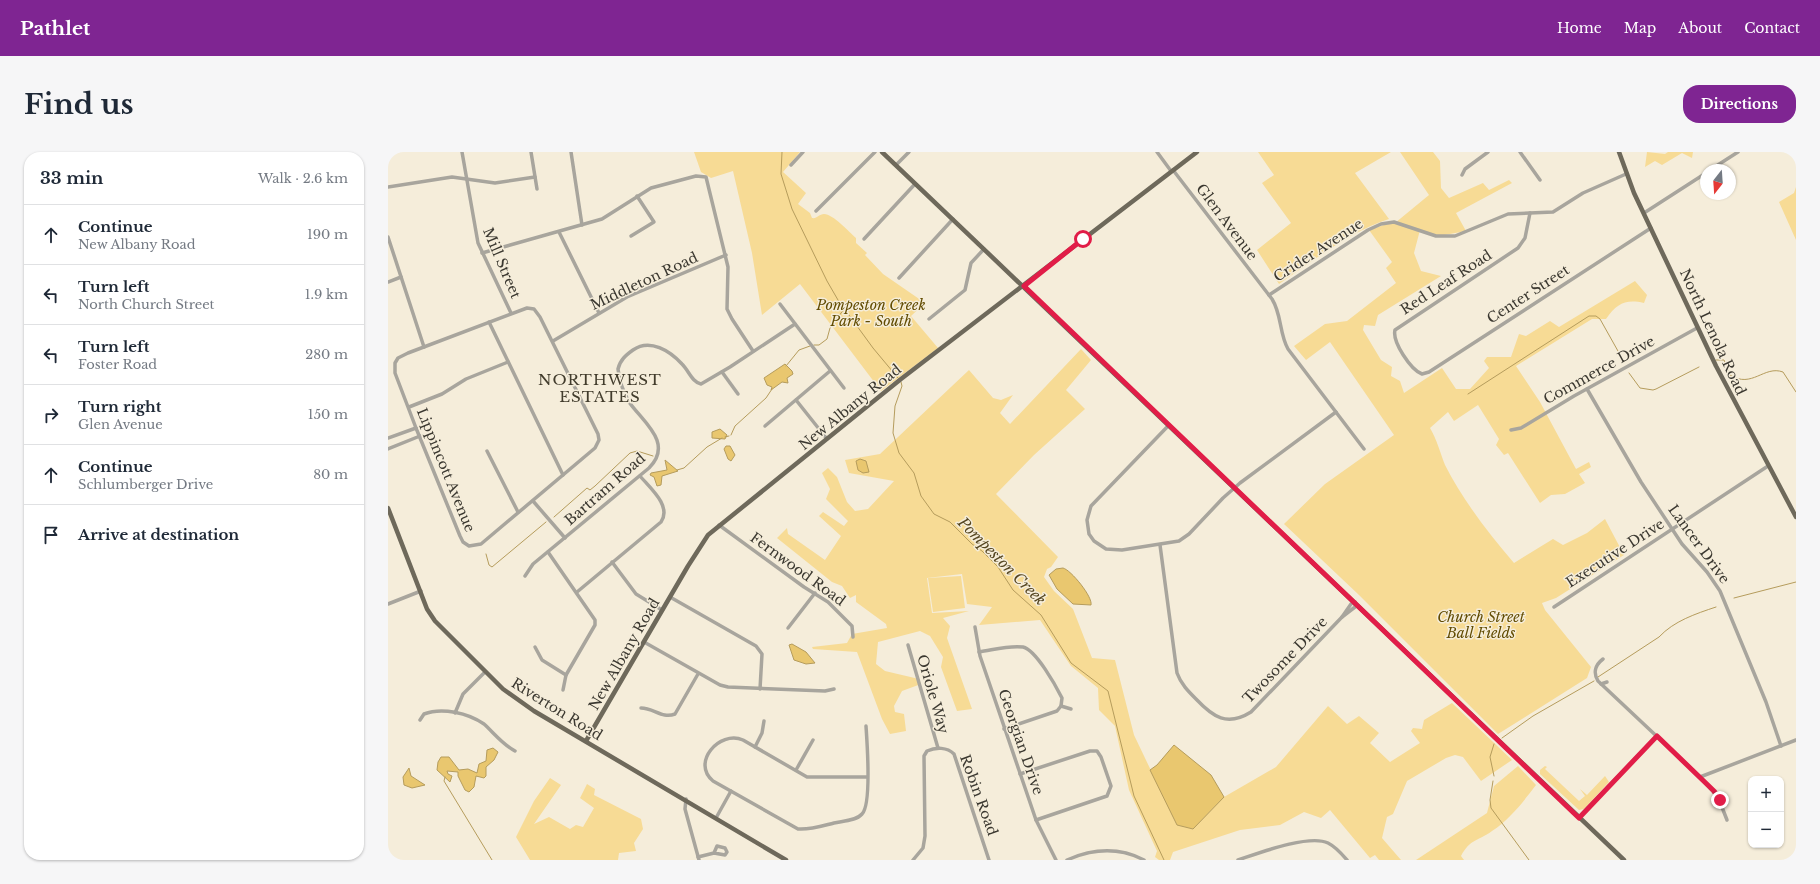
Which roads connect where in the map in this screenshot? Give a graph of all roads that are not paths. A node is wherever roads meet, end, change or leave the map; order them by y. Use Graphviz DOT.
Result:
graph roads {
  1 [pos="462,152"];
  2 [pos="531,152"];
  3 [pos="571,152"];
  4 [pos="804,152"];
  5 [pos="875,152"];
  6 [pos="882,152"];
  7 [pos="908,152"];
  8 [pos="1157,152"];
  9 [pos="1197,152"];
  10 [pos="1488,152"];
  11 [pos="1520,152"];
  12 [pos="1619,152"];
  13 [pos="1738,152"];
  14 [pos="1719,164"];
  15 [pos="791,165"];
  16 [pos="896,165"];
  17 [pos="1172,170"];
  18 [pos="1626,174"];
  19 [pos="1462,175"];
  20 [pos="535,177"];
  21 [pos="1700,177"];
  22 [pos="467,179"];
  23 [pos="1540,180"];
  24 [pos="916,184"];
  25 [pos="388,187"];
  26 [pos="537,189"];
  27 [pos="637,196"];
  28 [pos="816,211"];
  29 [pos="1530,213"];
  30 [pos="1644,213"];
  31 [pos="953,219"];
  32 [pos="582,225"];
  33 [pos="1651,228"];
  34 [pos="559,232"];
  35 [pos="631,236"];
  36 [pos="388,237"];
  37 [pos="864,239"];
  38 [pos="984,249"];
  39 [pos="482,253"];
  40 [pos="726,255"];
  41 [pos="401,277"];
  42 [pos="899,278"];
  43 [pos="388,282"];
  44 [pos="1024,286"];
  45 [pos="1269,295"];
  46 [pos="780,304"];
  47 [pos="511,313"];
  48 [pos="598,313"];
  49 [pos="929,319"];
  50 [pos="489,322"];
  51 [pos="795,324"];
  52 [pos="1698,328"];
  53 [pos="552,341"];
  54 [pos="424,347"];
  55 [pos="753,351"];
  56 [pos="508,362"];
  57 [pos="830,371"];
  58 [pos="722,372"];
  59 [pos="1417,372"];
  60 [pos="844,388"];
  61 [pos="1587,389"];
  62 [pos="738,394"];
  63 [pos="796,400"];
  64 [pos="409,407"];
  65 [pos="1336,412"];
  66 [pos="1169,425"];
  67 [pos="765,426"];
  68 [pos="416,428"];
  69 [pos="1511,430"];
  70 [pos="420,436"];
  71 [pos="388,438"];
  72 [pos="827,439"];
  73 [pos="388,449"];
  74 [pos="1364,449"];
  75 [pos="487,451"];
  76 [pos="1768,466"];
  77 [pos="563,475"];
  78 [pos="640,476"];
  79 [pos="1235,488"];
  80 [pos="534,501"];
  81 [pos="388,508"];
  82 [pos="518,512"];
  83 [pos="1796,517"];
  84 [pos="719,525"];
  85 [pos="1672,529"];
  86 [pos="565,538"];
  87 [pos="1160,545"];
  88 [pos="548,552"];
  89 [pos="612,562"];
  90 [pos="525,576"];
  91 [pos="421,591"];
  92 [pos="577,592"];
  93 [pos="815,593"];
  94 [pos="670,597"];
  95 [pos="1355,602"];
  96 [pos="388,604"];
  97 [pos="1554,607"];
  98 [pos="662,610"];
  99 [pos="788,628"];
  100 [pos="975,628"];
  101 [pos="853,637"];
  102 [pos="644,642"];
  103 [pos="908,645"];
  104 [pos="535,647"];
  105 [pos="979,652"];
  106 [pos="1603,659"];
  107 [pos="485,672"];
  108 [pos="698,674"];
  109 [pos="566,675"];
  110 [pos="1607,682"];
  111 [pos="1601,684"];
  112 [pos="760,689"];
  113 [pos="834,689"];
  114 [pos="563,690"];
  115 [pos="1061,706"];
  116 [pos="641,708"];
  117 [pos="1071,709"];
  118 [pos="455,713"];
  119 [pos="420,720"];
  120 [pos="764,721"];
  121 [pos="866,726"];
  122 [pos="1004,729"];
  123 [pos="1657,736"];
  124 [pos="813,740"];
  125 [pos="1796,740"];
  126 [pos="586,741"];
  127 [pos="1781,746"];
  128 [pos="755,747"];
  129 [pos="938,748"];
  130 [pos="515,750"];
  131 [pos="796,770"];
  132 [pos="1020,774"];
  133 [pos="867,777"];
  134 [pos="1700,777"];
  135 [pos="731,791"];
  136 [pos="686,800"];
  137 [pos="716,818"];
  138 [pos="1579,818"];
  139 [pos="1036,820"];
  140 [pos="1727,820"];
  141 [pos="714,853"];
  142 [pos="698,858"];
  143 [pos="1141,859"];
  144 [pos="786,860"];
  145 [pos="913,860"];
  146 [pos="989,860"];
  147 [pos="1056,860"];
  148 [pos="1067,860"];
  149 [pos="1238,860"];
  150 [pos="1346,860"];
  151 [pos="1624,860"];
  1 -- 22 [label="street, Mill Street"];
  2 -- 20 [label="street"];
  3 -- 32 [label="street"];
  4 -- 15 [label="street"];
  5 -- 28 [label="street"];
  6 -- 16 [label="main road"];
  7 -- 16 [label="street"];
  8 -- 17 [label="street, Glen Avenue"];
  9 -- 17 [label="main road, New Albany Road"];
  10 -- 19 [label="street"];
  11 -- 23 [label="street"];
  12 -- 18 [label="main road, North Lenola Road"];
  13 -- 14 [label="street"];
  16 -- 24 [label="main road"];
  17 -- 44 [label="main road, New Albany Road"];
  17 -- 45 [label="street, Glen Avenue"];
  18 -- 29 [label="street, Crider Avenue"];
  18 -- 30 [label="main road, North Lenola Road"];
  20 -- 22 [label="street"];
  20 -- 26 [label="street"];
  21 -- 30 [label="street"];
  22 -- 25 [label="street"];
  22 -- 39 [label="street, Mill Street"];
  24 -- 31 [label="main road"];
  24 -- 37 [label="street"];
  27 -- 32 [label="street"];
  27 -- 35 [label="street"];
  27 -- 40 [label="street"];
  29 -- 45 [label="street, Crider Avenue"];
  29 -- 59 [label="street, Red Leaf Road"];
  30 -- 33 [label="main road, North Lenola Road"];
  31 -- 38 [label="main road"];
  31 -- 42 [label="street"];
  32 -- 34 [label="street"];
  33 -- 52 [label="main road, North Lenola Road"];
  33 -- 59 [label="street, Center Street"];
  34 -- 39 [label="street"];
  34 -- 48 [label="street"];
  36 -- 41 [label="street"];
  38 -- 44 [label="main road"];
  38 -- 49 [label="street"];
  39 -- 47 [label="street, Mill Street"];
  40 -- 48 [label="street, Middleton Road"];
  40 -- 55 [label="street"];
  41 -- 43 [label="street"];
  41 -- 54 [label="street"];
  44 -- 66 [label="main road"];
  44 -- 72 [label="main road, New Albany Road"];
  45 -- 65 [label="street, Glen Avenue"];
  46 -- 51 [label="street"];
  47 -- 50 [label="street"];
  47 -- 53 [label="street, Mill Street"];
  48 -- 53 [label="street, Middleton Road"];
  50 -- 54 [label="street"];
  50 -- 56 [label="street"];
  51 -- 55 [label="street, Bartram Road"];
  51 -- 57 [label="street"];
  52 -- 61 [label="street, Commerce Drive"];
  52 -- 76 [label="main road, North Lenola Road"];
  53 -- 77 [label="street, Mill Street"];
  54 -- 64 [label="street, Lippincott Avenue"];
  55 -- 58 [label="street, Bartram Road"];
  56 -- 64 [label="street"];
  56 -- 77 [label="street"];
  57 -- 60 [label="street"];
  57 -- 63 [label="street"];
  58 -- 62 [label="street"];
  58 -- 78 [label="street, Bartram Road"];
  61 -- 69 [label="street, Commerce Drive"];
  61 -- 85 [label="street, Lancer Drive"];
  63 -- 67 [label="street"];
  63 -- 72 [label="street"];
  64 -- 68 [label="street, Lippincott Avenue"];
  65 -- 74 [label="street, Glen Avenue"];
  65 -- 79 [label="street"];
  66 -- 79 [label="main road"];
  66 -- 87 [label="street"];
  68 -- 70 [label="street, Lippincott Avenue"];
  68 -- 71 [label="street"];
  70 -- 73 [label="street"];
  70 -- 82 [label="street, Lippincott Avenue"];
  72 -- 84 [label="main road, New Albany Road"];
  75 -- 82 [label="street"];
  76 -- 83 [label="main road, North Lenola Road"];
  76 -- 85 [label="street, Executive Drive"];
  77 -- 80 [label="street, Mill Street"];
  78 -- 86 [label="street, Bartram Road"];
  78 -- 89 [label="street"];
  79 -- 87 [label="street"];
  79 -- 95 [label="main road"];
  80 -- 82 [label="street, Lippincott Avenue"];
  80 -- 86 [label="street"];
  81 -- 91 [label="main road, Riverton Road"];
  84 -- 93 [label="street, Fernwood Road"];
  84 -- 94 [label="main road, New Albany Road"];
  85 -- 97 [label="street, Executive Drive"];
  85 -- 127 [label="street, Lancer Drive"];
  86 -- 88 [label="street, Bartram Road"];
  87 -- 95 [label="street, Twosome Drive"];
  88 -- 90 [label="street, Bartram Road"];
  88 -- 92 [label="street"];
  89 -- 92 [label="street"];
  89 -- 98 [label="street"];
  91 -- 96 [label="street"];
  91 -- 107 [label="main road, Riverton Road"];
  92 -- 109 [label="street"];
  93 -- 99 [label="street"];
  93 -- 101 [label="street, Fernwood Road"];
  94 -- 98 [label="main road, New Albany Road"];
  94 -- 112 [label="street"];
  95 -- 138 [label="main road"];
  98 -- 102 [label="main road, New Albany Road"];
  100 -- 105 [label="street, Georgian Drive"];
  102 -- 108 [label="street"];
  102 -- 126 [label="main road, New Albany Road"];
  103 -- 129 [label="street, Oriole Way"];
  104 -- 109 [label="street"];
  105 -- 115 [label="street"];
  105 -- 122 [label="street, Georgian Drive"];
  106 -- 111 [label="street"];
  107 -- 118 [label="street"];
  107 -- 126 [label="main road, Riverton Road"];
  108 -- 112 [label="street"];
  108 -- 116 [label="street"];
  109 -- 114 [label="street"];
  110 -- 111 [label="street"];
  111 -- 123 [label="street"];
  112 -- 113 [label="street"];
  115 -- 117 [label="street"];
  115 -- 122 [label="street"];
  118 -- 119 [label="street"];
  118 -- 130 [label="street"];
  120 -- 128 [label="street"];
  121 -- 133 [label="street"];
  122 -- 132 [label="street, Georgian Drive"];
  123 -- 134 [label="street"];
  123 -- 138 [label="street"];
  124 -- 131 [label="street"];
  125 -- 127 [label="street"];
  126 -- 136 [label="main road, Riverton Road"];
  127 -- 134 [label="street"];
  128 -- 131 [label="street"];
  128 -- 135 [label="street"];
  129 -- 145 [label="street"];
  129 -- 146 [label="street, Robin Road"];
  131 -- 133 [label="street"];
  132 -- 139 [label="street, Georgian Drive"];
  132 -- 139 [label="street"];
  133 -- 135 [label="street"];
  134 -- 140 [label="street"];
  135 -- 137 [label="street"];
  136 -- 137 [label="main road, Riverton Road"];
  136 -- 142 [label="street"];
  137 -- 144 [label="main road, Riverton Road"];
  138 -- 151 [label="main road"];
  139 -- 147 [label="street, Georgian Drive"];
  141 -- 142 [label="street"];
  143 -- 148 [label="street"];
  149 -- 150 [label="street"];
}
